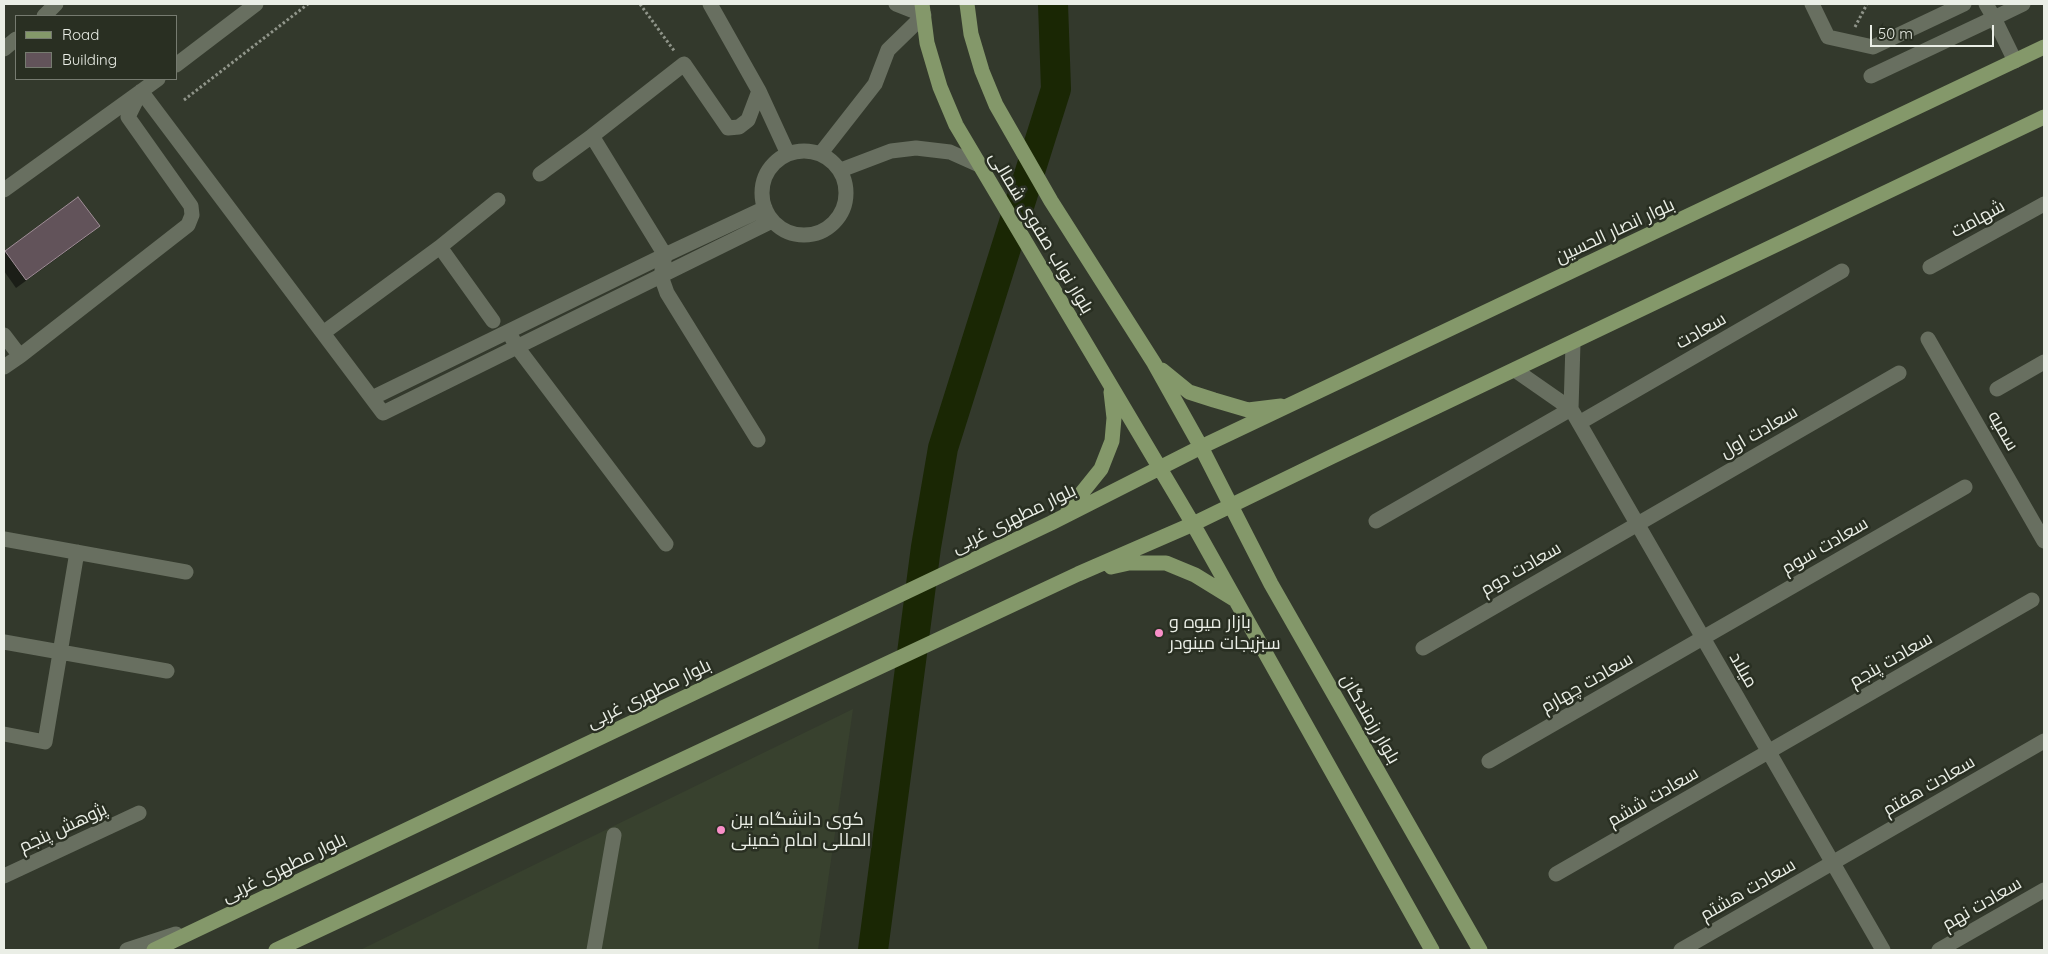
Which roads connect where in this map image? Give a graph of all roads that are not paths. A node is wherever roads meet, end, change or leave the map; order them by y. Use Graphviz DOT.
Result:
graph roads {
  1 [pos="56,4"];
  2 [pos="256,4"];
  3 [pos="710,4"];
  4 [pos="896,4"];
  5 [pos="967,4"];
  6 [pos="1812,4"];
  7 [pos="1964,4"];
  8 [pos="1986,4"];
  9 [pos="2023,4"];
  10 [pos="923,9"];
  11 [pos="45,15"];
  12 [pos="1994,18"];
  13 [pos="15,40"];
  14 [pos="2044,47"];
  15 [pos="4,49"];
  16 [pos="2015,61"];
  17 [pos="178,63"];
  18 [pos="1871,76"];
  19 [pos="157,80"];
  20 [pos="759,91"];
  21 [pos="142,92"];
  22 [pos="124,112"];
  23 [pos="2044,117"];
  24 [pos="592,136"];
  25 [pos="821,153"];
  26 [pos="788,154"];
  27 [pos="979,165"];
  28 [pos="841,170"];
  29 [pos="540,174"];
  30 [pos="4,190"];
  31 [pos="498,200"];
  32 [pos="2044,204"];
  33 [pos="768,215"];
  34 [pos="440,247"];
  35 [pos="665,254"];
  36 [pos="1930,267"];
  37 [pos="1842,271"];
  38 [pos="661,276"];
  39 [pos="493,321"];
  40 [pos="509,332"];
  41 [pos="323,333"];
  42 [pos="4,335"];
  43 [pos="1928,339"];
  44 [pos="1573,342"];
  45 [pos="517,347"];
  46 [pos="20,356"];
  47 [pos="2044,362"];
  48 [pos="1154,363"];
  49 [pos="4,367"];
  50 [pos="1515,370"];
  51 [pos="1899,373"];
  52 [pos="1110,386"];
  53 [pos="1998,389"];
  54 [pos="372,398"];
  55 [pos="1306,399"];
  56 [pos="1571,409"];
  57 [pos="1579,423"];
  58 [pos="758,440"];
  59 [pos="1201,447"];
  60 [pos="1159,469"];
  61 [pos="1965,487"];
  62 [pos="1232,504"];
  63 [pos="1062,517"];
  64 [pos="1376,521"];
  65 [pos="1193,524"];
  66 [pos="1637,524"];
  67 [pos="4,539"];
  68 [pos="2044,542"];
  69 [pos="666,544"];
  70 [pos="77,552"];
  71 [pos="186,572"];
  72 [pos="1078,574"];
  73 [pos="2032,600"];
  74 [pos="1236,601"];
  75 [pos="1703,638"];
  76 [pos="4,642"];
  77 [pos="1423,648"];
  78 [pos="61,652"];
  79 [pos="167,671"];
  80 [pos="4,734"];
  81 [pos="2044,741"];
  82 [pos="1769,752"];
  83 [pos="1489,761"];
  84 [pos="139,813"];
  85 [pos="614,835"];
  86 [pos="1833,863"];
  87 [pos="1556,874"];
  88 [pos="4,876"];
  89 [pos="2044,890"];
  90 [pos="218,920"];
  91 [pos="127,950"];
  92 [pos="154,950"];
  93 [pos="276,950"];
  94 [pos="594,950"];
  95 [pos="1432,950"];
  96 [pos="1480,950"];
  97 [pos="1681,950"];
  98 [pos="1883,950"];
  99 [pos="1939,950"];
  1 -- 11 [label="street"];
  2 -- 17 [label="street"];
  3 -- 20 [label="street"];
  4 -- 10 [label="street"];
  5 -- 48 [label="main road, بلوار نواب صفوی شمالی"];
  6 -- 7 [label="street"];
  8 -- 12 [label="street"];
  9 -- 12 [label="street"];
  10 -- 25 [label="street"];
  10 -- 27 [label="main road, بلوار نواب صفوی شمالی"];
  12 -- 16 [label="street"];
  12 -- 18 [label="street"];
  13 -- 15 [label="street"];
  14 -- 16 [label="main road, بلوار انصار الحسین"];
  16 -- 55 [label="main road, بلوار انصار الحسین"];
  19 -- 21 [label="street"];
  20 -- 24 [label="street"];
  20 -- 26 [label="street"];
  21 -- 22 [label="street"];
  21 -- 41 [label="street"];
  22 -- 30 [label="street"];
  22 -- 46 [label="street"];
  23 -- 44 [label="main road"];
  24 -- 29 [label="street"];
  24 -- 35 [label="street"];
  25 -- 26 [label="street"];
  25 -- 28 [label="street"];
  26 -- 33 [label="street"];
  27 -- 28 [label="street"];
  27 -- 52 [label="main road, بلوار نواب صفوی شمالی"];
  28 -- 33 [label="street"];
  31 -- 34 [label="street"];
  32 -- 36 [label="street, شهامت"];
  33 -- 35 [label="street"];
  33 -- 38 [label="street"];
  34 -- 39 [label="street"];
  34 -- 41 [label="street"];
  35 -- 38 [label="street"];
  35 -- 40 [label="street"];
  37 -- 57 [label="street, سعادت"];
  38 -- 45 [label="street"];
  38 -- 58 [label="street"];
  40 -- 45 [label="street"];
  40 -- 54 [label="street"];
  41 -- 54 [label="street"];
  42 -- 46 [label="street"];
  43 -- 68 [label="street, سمیه"];
  44 -- 50 [label="main road"];
  44 -- 56 [label="street"];
  45 -- 54 [label="street"];
  45 -- 69 [label="street"];
  46 -- 49 [label="street"];
  47 -- 53 [label="street"];
  48 -- 55 [label="main road"];
  48 -- 59 [label="main road, بلوار نواب صفوی شمالی"];
  50 -- 56 [label="street"];
  50 -- 62 [label="main road"];
  51 -- 66 [label="street, سعادت اول"];
  52 -- 60 [label="main road, بلوار نواب صفوی شمالی"];
  52 -- 63 [label="main road"];
  55 -- 59 [label="main road, بلوار انصار الحسین"];
  56 -- 57 [label="street, میلاد"];
  56 -- 64 [label="street"];
  57 -- 66 [label="street, میلاد"];
  59 -- 60 [label="main road, بلوار مطهری غربی"];
  59 -- 62 [label="main road, بلوار رزمندگان"];
  60 -- 63 [label="main road, بلوار مطهری غربی"];
  60 -- 65 [label="main road, بلوار نواب صفوی شمالی"];
  61 -- 75 [label="street, سعادت سوم"];
  62 -- 65 [label="main road"];
  62 -- 96 [label="main road, بلوار رزمندگان"];
  63 -- 90 [label="main road, بلوار مطهری غربی"];
  65 -- 72 [label="main road"];
  65 -- 74 [label="main road"];
  66 -- 75 [label="street, میلاد"];
  66 -- 77 [label="street, سعادت دوم"];
  67 -- 70 [label="street"];
  70 -- 71 [label="street"];
  70 -- 78 [label="street"];
  72 -- 74 [label="main road"];
  72 -- 93 [label="main road"];
  73 -- 82 [label="street, سعادت پنجم"];
  74 -- 95 [label="main road"];
  75 -- 82 [label="street, میلاد"];
  75 -- 83 [label="street, سعادت چهارم"];
  76 -- 78 [label="street"];
  78 -- 79 [label="street"];
  78 -- 80 [label="street"];
  81 -- 86 [label="street, سعادت هفتم"];
  82 -- 86 [label="street, میلاد"];
  82 -- 87 [label="street, سعادت ششم"];
  84 -- 88 [label="street, پژوهش پنجم"];
  85 -- 94 [label="street"];
  86 -- 97 [label="street, سعادت هشتم"];
  86 -- 98 [label="street, میلاد"];
  89 -- 99 [label="street, سعادت نهم"];
  90 -- 91 [label="street"];
  90 -- 92 [label="main road, بلوار مطهری غربی"];
}
